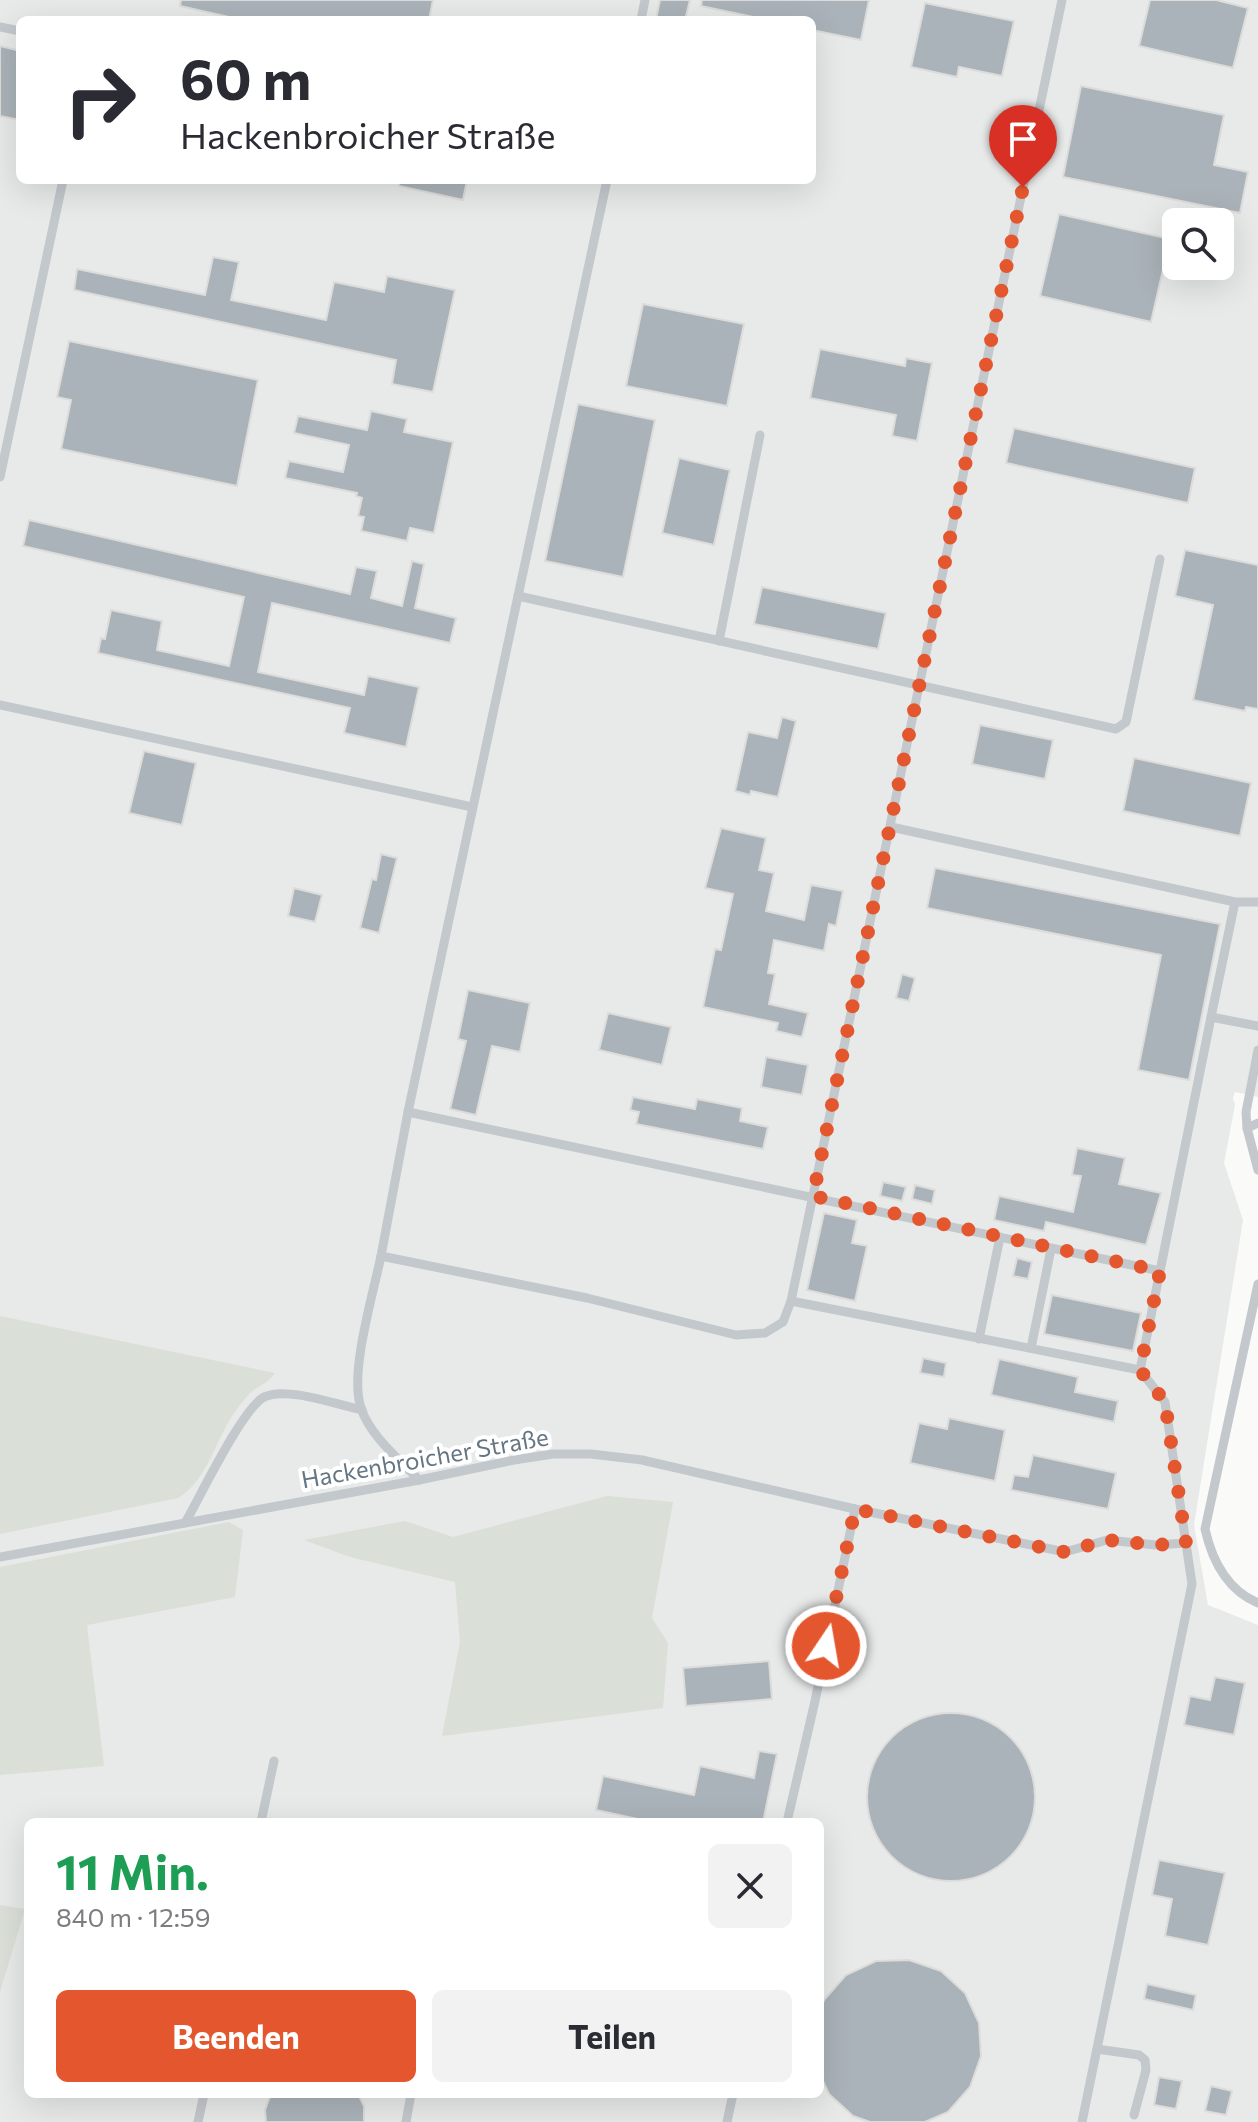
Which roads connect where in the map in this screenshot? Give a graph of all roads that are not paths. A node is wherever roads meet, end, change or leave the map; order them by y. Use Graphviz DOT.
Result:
graph roads {
  1 [pos="1062,0"];
  2 [pos="62,184"];
  3 [pos="606,184"];
  4 [pos="760,435"];
  5 [pos="0,477"];
  6 [pos="1160,559"];
  7 [pos="518,596"];
  8 [pos="719,641"];
  9 [pos="919,686"];
  10 [pos="0,705"];
  11 [pos="472,807"];
  12 [pos="891,827"];
  13 [pos="1235,902"];
  14 [pos="1258,902"];
  15 [pos="1211,1017"];
  16 [pos="1258,1026"];
  17 [pos="1258,1050"];
  18 [pos="408,1112"];
  19 [pos="1258,1123"];
  20 [pos="1247,1128"];
  21 [pos="1258,1170"];
  22 [pos="813,1196"];
  23 [pos="1000,1237"];
  24 [pos="1051,1249"];
  25 [pos="381,1256"];
  26 [pos="1160,1271"];
  27 [pos="1258,1284"];
  28 [pos="791,1301"];
  29 [pos="979,1339"];
  30 [pos="1031,1348"];
  31 [pos="1140,1370"];
  32 [pos="362,1410"];
  33 [pos="419,1480"];
  34 [pos="855,1509"];
  35 [pos="185,1523"];
  36 [pos="1186,1543"];
  37 [pos="0,1557"];
  38 [pos="1258,1603"];
  39 [pos="274,1761"];
  40 [pos="262,1818"];
  41 [pos="788,1818"];
  42 [pos="1097,2049"];
  43 [pos="203,2098"];
  44 [pos="410,2098"];
  45 [pos="732,2098"];
  46 [pos="1134,2115"];
  47 [pos="198,2122"];
  48 [pos="406,2122"];
  49 [pos="727,2122"];
  50 [pos="1082,2122"];
  1 -- 9 [label="lane"];
  2 -- 5 [label="lane"];
  3 -- 7 [label="lane"];
  4 -- 8 [label="lane"];
  6 -- 9 [label="lane"];
  7 -- 8 [label="lane"];
  7 -- 11 [label="lane"];
  8 -- 9 [label="lane"];
  9 -- 12 [label="lane"];
  10 -- 11 [label="lane"];
  11 -- 18 [label="lane"];
  12 -- 13 [label="lane"];
  12 -- 22 [label="lane"];
  13 -- 14 [label="lane"];
  13 -- 15 [label="lane"];
  15 -- 16 [label="lane"];
  15 -- 26 [label="lane"];
  17 -- 20 [label="lane"];
  18 -- 22 [label="lane"];
  18 -- 25 [label="lane"];
  19 -- 20 [label="lane"];
  20 -- 21 [label="lane"];
  22 -- 23 [label="lane"];
  22 -- 28 [label="lane"];
  23 -- 24 [label="lane"];
  23 -- 29 [label="lane"];
  24 -- 26 [label="lane"];
  24 -- 30 [label="lane"];
  25 -- 28 [label="lane"];
  25 -- 32 [label="lane"];
  26 -- 31 [label="lane"];
  27 -- 38 [label="lane"];
  28 -- 29 [label="lane"];
  29 -- 30 [label="lane"];
  30 -- 31 [label="lane"];
  31 -- 36 [label="lane"];
  32 -- 33 [label="lane"];
  32 -- 35 [label="lane"];
  33 -- 34 [label="lane, Hackenbroicher Straße"];
  33 -- 35 [label="lane, Hackenbroicher Straße"];
  34 -- 36 [label="lane, Hackenbroicher Straße"];
  34 -- 41 [label="lane"];
  35 -- 37 [label="lane, Hackenbroicher Straße"];
  36 -- 42 [label="lane"];
  39 -- 40 [label="lane"];
  42 -- 46 [label="lane"];
  42 -- 50 [label="lane"];
  43 -- 47 [label="lane"];
  44 -- 48 [label="lane"];
  45 -- 49 [label="lane"];
}
